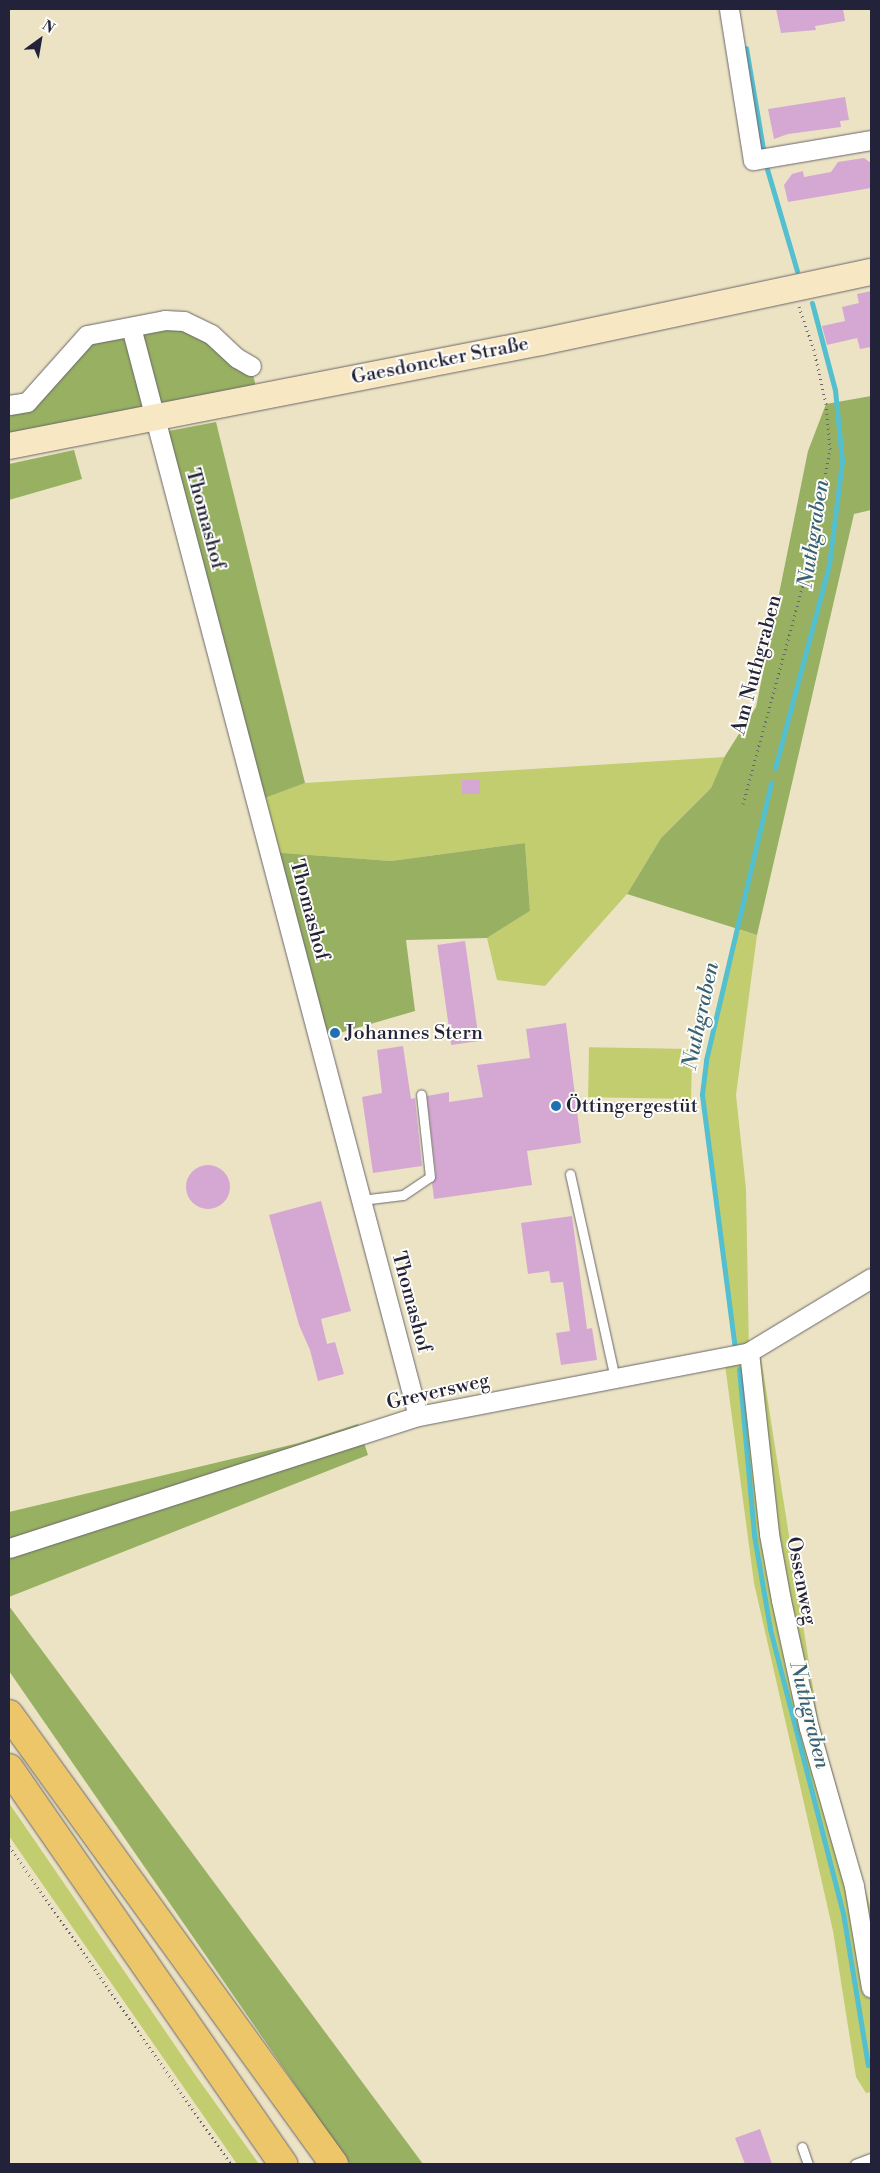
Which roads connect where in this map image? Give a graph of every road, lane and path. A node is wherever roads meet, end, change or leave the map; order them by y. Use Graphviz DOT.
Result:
graph roads {
  1 [pos="729,9"];
  2 [pos="871,140"];
  3 [pos="871,272"];
  4 [pos="798,303"];
  5 [pos="131,327"];
  6 [pos="251,366"];
  7 [pos="9,405"];
  8 [pos="153,416"];
  9 [pos="9,446"];
  10 [pos="743,804"];
  11 [pos="421,1094"];
  12 [pos="570,1174"];
  13 [pos="361,1200"];
  14 [pos="871,1278"];
  15 [pos="749,1352"];
  16 [pos="615,1380"];
  17 [pos="418,1416"];
  18 [pos="9,1548"];
  19 [pos="9,1714"];
  20 [pos="9,1768"];
  21 [pos="9,1846"];
  22 [pos="871,1988"];
  23 [pos="802,2146"];
  24 [pos="871,2158"];
  25 [pos="231,2164"];
  26 [pos="283,2164"];
  27 [pos="334,2164"];
  28 [pos="808,2164"];
  29 [pos="855,2164"];
  1 -- 2 [label="street"];
  3 -- 8 [label="main road, Gaesdoncker Straße"];
  4 -- 10 [label="path, Am Nuthgraben"];
  5 -- 6 [label="street"];
  5 -- 7 [label="street"];
  5 -- 8 [label="street, Thomashof"];
  8 -- 9 [label="main road, Gaesdoncker Straße"];
  8 -- 13 [label="street, Thomashof"];
  11 -- 13 [label="lane"];
  12 -- 16 [label="lane"];
  13 -- 17 [label="street, Thomashof"];
  14 -- 15 [label="street, Greversweg"];
  15 -- 16 [label="street, Greversweg"];
  15 -- 22 [label="street, Ossenweg"];
  16 -- 17 [label="street, Greversweg"];
  17 -- 18 [label="street, Greversweg"];
  19 -- 27 [label="highway"];
  20 -- 26 [label="highway"];
  21 -- 25 [label="path"];
  23 -- 28 [label="lane"];
  24 -- 29 [label="lane"];
}
